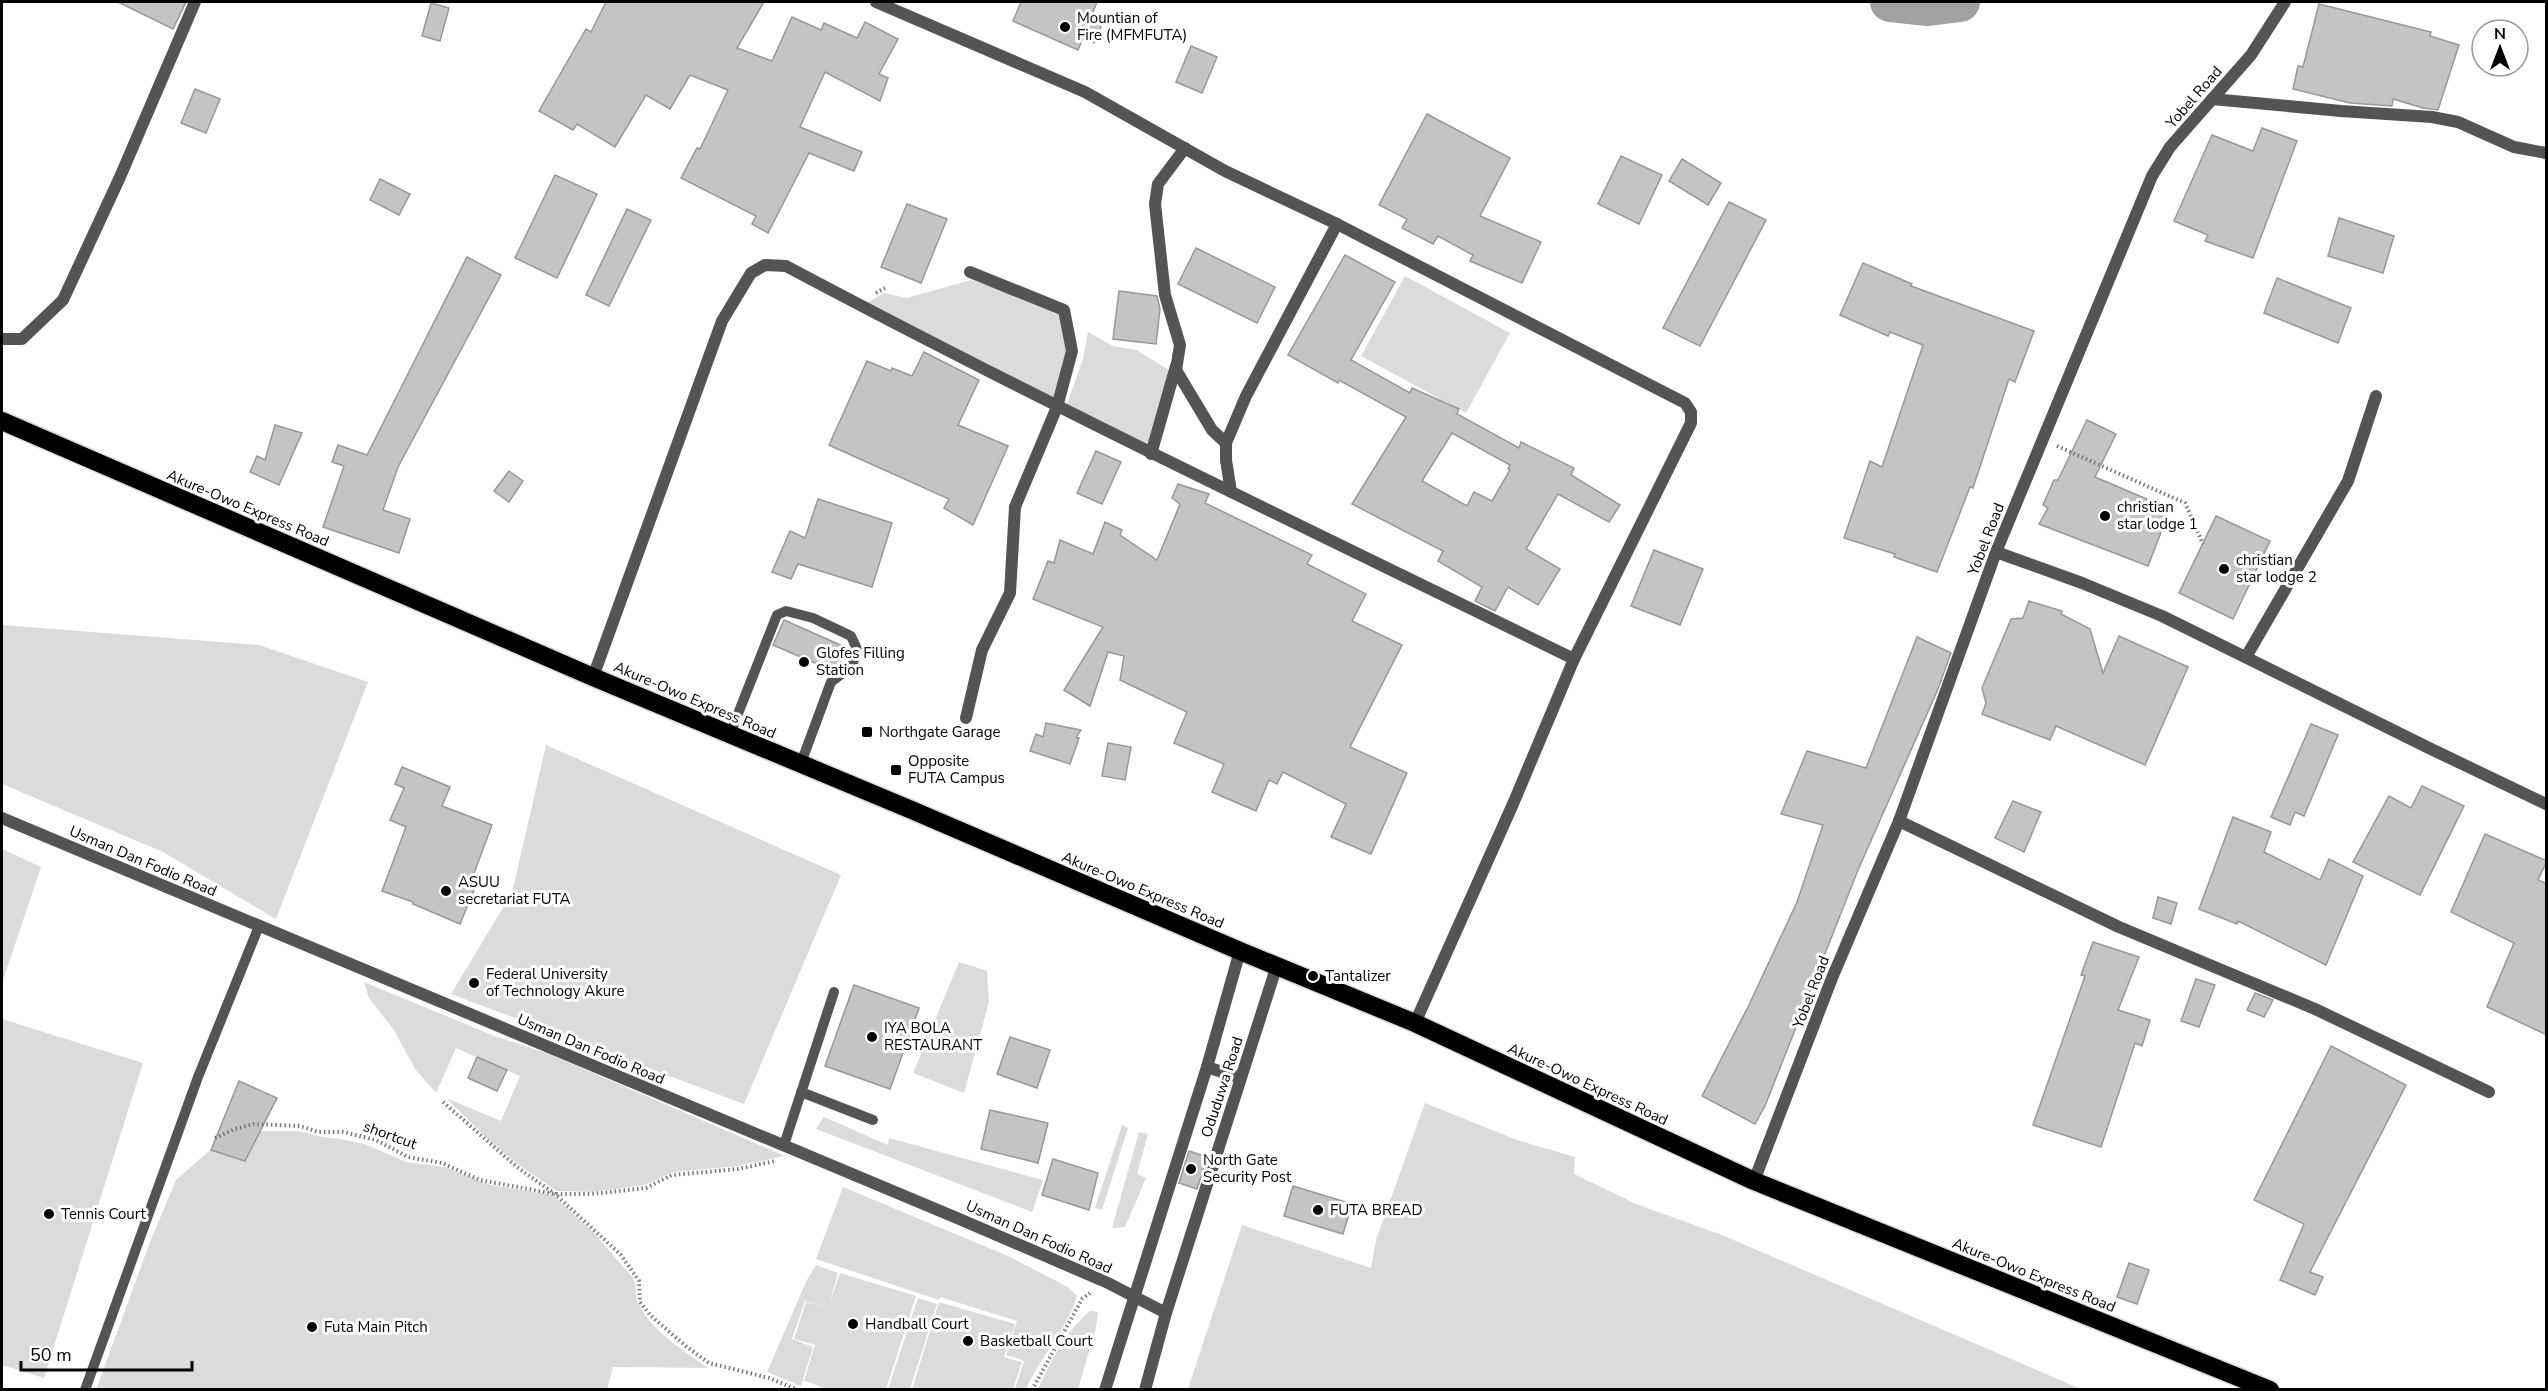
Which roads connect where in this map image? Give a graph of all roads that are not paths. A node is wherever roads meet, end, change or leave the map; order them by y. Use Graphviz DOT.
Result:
graph roads {
  1 [pos="195,2"];
  2 [pos="876,2"];
  3 [pos="2285,2"];
  4 [pos="2212,99"];
  5 [pos="1185,148"];
  6 [pos="2547,153"];
  7 [pos="1337,224"];
  8 [pos="970,272"];
  9 [pos="2,339"];
  10 [pos="1180,345"];
  11 [pos="1176,370"];
  12 [pos="2376,396"];
  13 [pos="1057,407"];
  14 [pos="2,421"];
  15 [pos="1226,443"];
  16 [pos="1151,454"];
  17 [pos="1231,492"];
  18 [pos="1996,552"];
  19 [pos="2246,657"];
  20 [pos="1574,659"];
  21 [pos="593,677"];
  22 [pos="966,718"];
  23 [pos="730,734"];
  24 [pos="801,763"];
  25 [pos="2547,804"];
  26 [pos="2,818"];
  27 [pos="1899,821"];
  28 [pos="260,926"];
  29 [pos="1240,951"];
  30 [pos="1277,965"];
  31 [pos="834,992"];
  32 [pos="1415,1023"];
  33 [pos="1207,1067"];
  34 [pos="1240,1078"];
  35 [pos="801,1092"];
  36 [pos="2489,1092"];
  37 [pos="873,1120"];
  38 [pos="784,1145"];
  39 [pos="1754,1181"];
  40 [pos="1134,1297"];
  41 [pos="1166,1313"];
  42 [pos="85,1389"];
  43 [pos="1105,1389"];
  44 [pos="1145,1389"];
  45 [pos="2270,1389"];
  1 -- 9 [label="street"];
  2 -- 5 [label="street"];
  3 -- 4 [label="street, Yobel Road"];
  4 -- 6 [label="street"];
  4 -- 18 [label="street, Yobel Road"];
  5 -- 7 [label="street"];
  5 -- 10 [label="street"];
  7 -- 15 [label="street"];
  7 -- 20 [label="street"];
  8 -- 13 [label="street"];
  10 -- 11 [label="street"];
  10 -- 11 [label="street"];
  11 -- 15 [label="street"];
  11 -- 16 [label="street"];
  12 -- 19 [label="street"];
  13 -- 16 [label="street"];
  13 -- 21 [label="street"];
  13 -- 22 [label="street"];
  14 -- 21 [label="highway, Akure-Owo Express Road"];
  15 -- 17 [label="street"];
  16 -- 17 [label="street"];
  17 -- 20 [label="street"];
  18 -- 19 [label="street"];
  18 -- 27 [label="street, Yobel Road"];
  19 -- 25 [label="street"];
  20 -- 32 [label="street"];
  21 -- 23 [label="highway, Akure-Owo Express Road"];
  23 -- 24 [label="highway, Akure-Owo Express Road"];
  23 -- 24 [label="lane"];
  24 -- 29 [label="highway, Akure-Owo Express Road"];
  26 -- 28 [label="street, Usman Dan Fodio Road"];
  27 -- 36 [label="street"];
  27 -- 39 [label="street, Yobel Road"];
  28 -- 38 [label="street, Usman Dan Fodio Road"];
  28 -- 42 [label="lane"];
  29 -- 30 [label="highway, Akure-Owo Express Road"];
  29 -- 33 [label="street"];
  30 -- 32 [label="highway, Akure-Owo Express Road"];
  30 -- 34 [label="street, Oduduwa Road"];
  31 -- 35 [label="lane"];
  32 -- 39 [label="highway, Akure-Owo Express Road"];
  33 -- 34 [label="street"];
  33 -- 40 [label="street"];
  34 -- 41 [label="street, Oduduwa Road"];
  35 -- 37 [label="lane"];
  35 -- 38 [label="lane"];
  38 -- 40 [label="street, Usman Dan Fodio Road"];
  39 -- 45 [label="highway, Akure-Owo Express Road"];
  40 -- 41 [label="street, Usman Dan Fodio Road"];
  40 -- 43 [label="street"];
  41 -- 44 [label="street, Oduduwa Road"];
}
